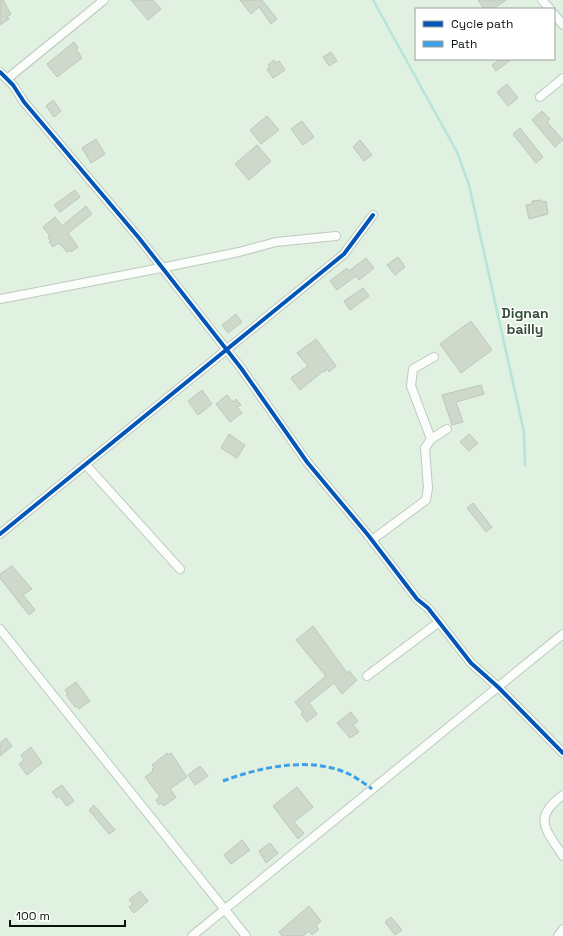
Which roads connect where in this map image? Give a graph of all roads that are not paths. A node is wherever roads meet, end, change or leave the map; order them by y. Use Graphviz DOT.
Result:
graph roads {
  1 [pos="104,0"];
  2 [pos="542,0"];
  3 [pos="549,8"];
  4 [pos="555,15"];
  5 [pos="563,25"];
  6 [pos="0,72"];
  7 [pos="563,78"];
  8 [pos="7,79"];
  9 [pos="540,97"];
  10 [pos="373,215"];
  11 [pos="336,236"];
  12 [pos="161,268"];
  13 [pos="0,299"];
  14 [pos="226,350"];
  15 [pos="434,356"];
  16 [pos="447,429"];
  17 [pos="431,439"];
  18 [pos="86,465"];
  19 [pos="0,534"];
  20 [pos="372,540"];
  21 [pos="180,569"];
  22 [pos="439,622"];
  23 [pos="0,629"];
  24 [pos="563,634"];
  25 [pos="367,676"];
  26 [pos="498,687"];
  27 [pos="563,753"];
  28 [pos="563,795"];
  29 [pos="563,856"];
  30 [pos="225,909"];
  31 [pos="563,929"];
  32 [pos="192,936"];
  33 [pos="246,936"];
  34 [pos="558,936"];
  1 -- 8 [label="street"];
  2 -- 3 [label="street"];
  4 -- 5 [label="street"];
  6 -- 8 [label="street"];
  7 -- 9 [label="street"];
  8 -- 12 [label="street"];
  10 -- 14 [label="street"];
  11 -- 12 [label="street"];
  12 -- 13 [label="street"];
  12 -- 14 [label="street"];
  14 -- 18 [label="street"];
  14 -- 20 [label="street"];
  15 -- 17 [label="street"];
  16 -- 17 [label="street"];
  17 -- 20 [label="street"];
  18 -- 19 [label="street"];
  18 -- 21 [label="street"];
  20 -- 22 [label="street"];
  22 -- 25 [label="street"];
  22 -- 26 [label="street"];
  23 -- 30 [label="street"];
  24 -- 26 [label="street"];
  26 -- 27 [label="street"];
  26 -- 30 [label="street"];
  28 -- 29 [label="street"];
  30 -- 32 [label="street"];
  30 -- 33 [label="street"];
  31 -- 34 [label="street"];
}
